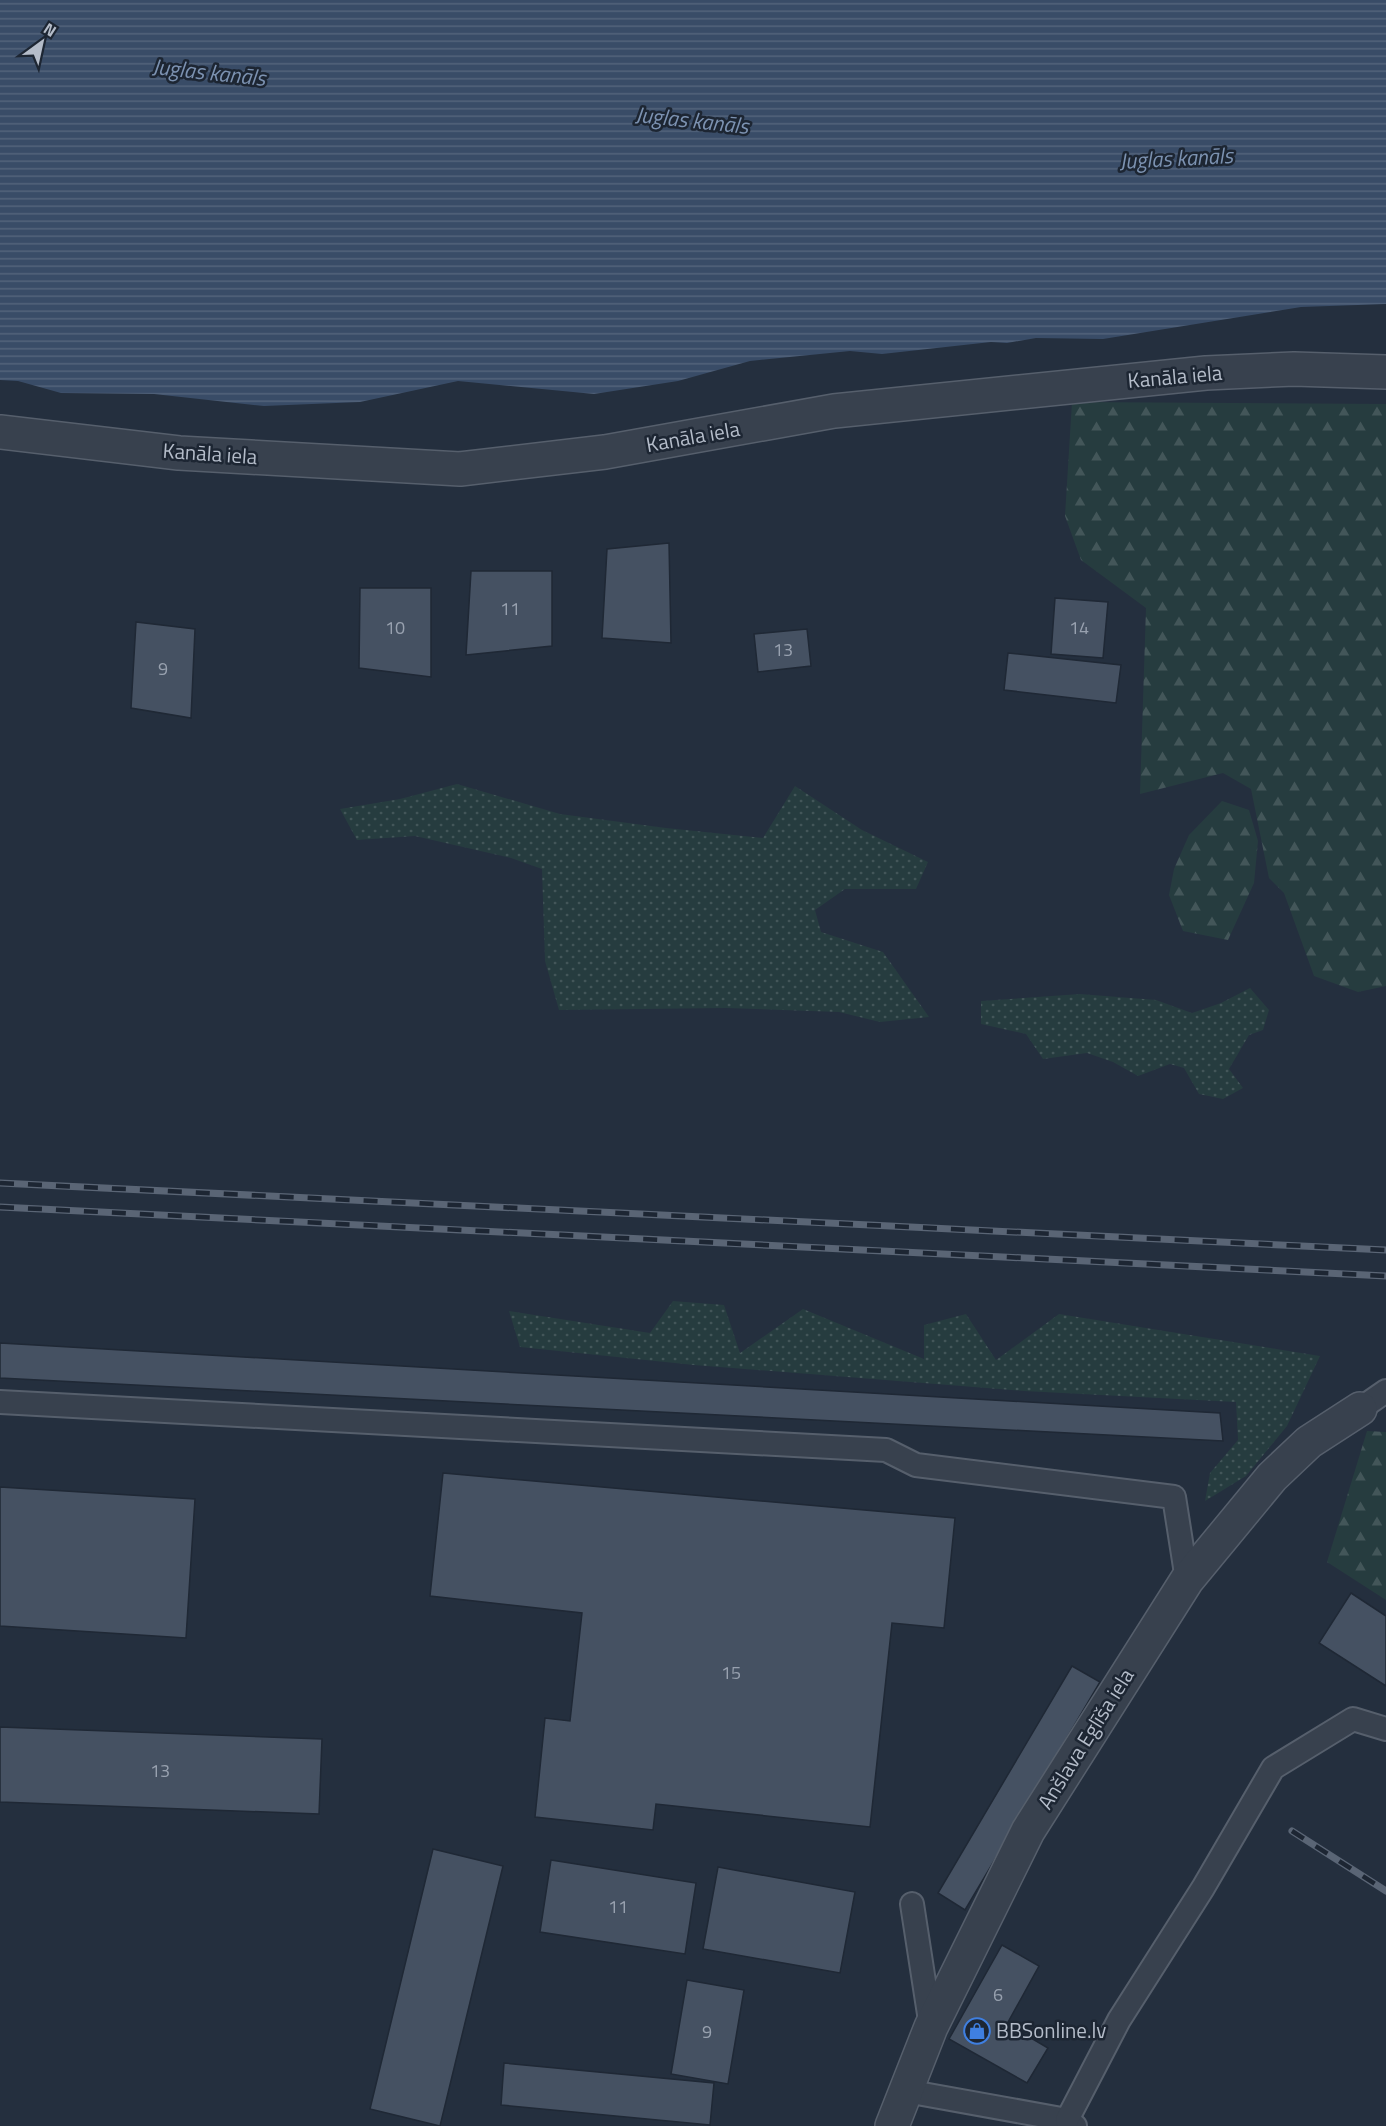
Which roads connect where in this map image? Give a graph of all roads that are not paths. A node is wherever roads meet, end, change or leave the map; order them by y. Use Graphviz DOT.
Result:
graph roads {
  1 [pos="1386,372"];
  2 [pos="0,432"];
  3 [pos="1373,1400"];
  4 [pos="0,1402"];
  5 [pos="1187,1580"];
  6 [pos="1386,1730"];
  7 [pos="912,1904"];
  8 [pos="931,2027"];
  9 [pos="906,2091"];
  10 [pos="1071,2123"];
  11 [pos="892,2126"];
  1 -- 2 [label="street, Kanāla iela"];
  3 -- 5 [label="street, Anšlava Eglīša iela"];
  4 -- 5 [label="lane"];
  5 -- 8 [label="street, Anšlava Eglīša iela"];
  6 -- 10 [label="lane"];
  7 -- 8 [label="lane"];
  8 -- 9 [label="street, Anšlava Eglīša iela"];
  9 -- 10 [label="lane"];
  9 -- 11 [label="street, Anšlava Eglīša iela"];
}
